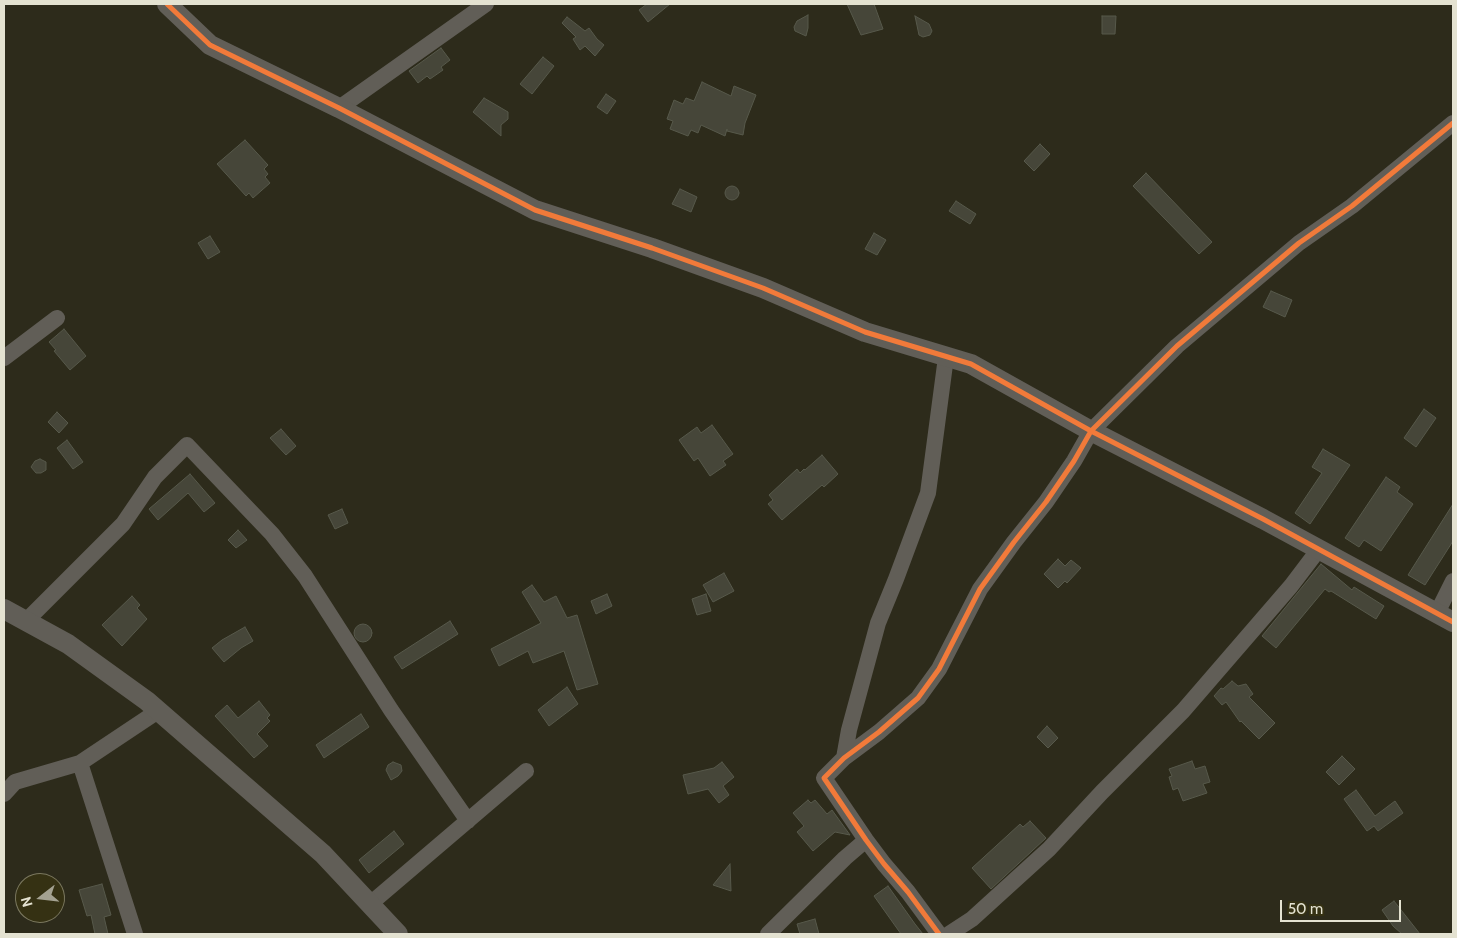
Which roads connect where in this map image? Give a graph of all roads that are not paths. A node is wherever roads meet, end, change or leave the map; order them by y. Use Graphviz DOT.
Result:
graph roads {
  1 [pos="167,4"];
  2 [pos="486,4"];
  3 [pos="338,108"];
  4 [pos="1453,123"];
  5 [pos="57,318"];
  6 [pos="946,357"];
  7 [pos="4,358"];
  8 [pos="1091,431"];
  9 [pos="1319,549"];
  10 [pos="1453,581"];
  11 [pos="4,609"];
  12 [pos="1445,617"];
  13 [pos="26,621"];
  14 [pos="158,711"];
  15 [pos="844,758"];
  16 [pos="80,762"];
  17 [pos="526,771"];
  18 [pos="4,794"];
  19 [pos="468,821"];
  20 [pos="866,840"];
  21 [pos="370,904"];
  22 [pos="135,934"];
  23 [pos="398,934"];
  24 [pos="768,934"];
  25 [pos="939,934"];
  26 [pos="949,934"];
  1 -- 3 [label="street"];
  2 -- 3 [label="street"];
  3 -- 6 [label="street"];
  4 -- 8 [label="street"];
  5 -- 7 [label="street"];
  6 -- 8 [label="street"];
  6 -- 15 [label="street"];
  8 -- 9 [label="street"];
  8 -- 15 [label="street"];
  9 -- 12 [label="street"];
  9 -- 26 [label="street"];
  10 -- 12 [label="street"];
  11 -- 13 [label="street"];
  13 -- 14 [label="street"];
  13 -- 19 [label="street"];
  14 -- 16 [label="street"];
  14 -- 21 [label="street"];
  15 -- 20 [label="street"];
  16 -- 18 [label="street"];
  16 -- 22 [label="street"];
  17 -- 19 [label="street"];
  19 -- 21 [label="street"];
  20 -- 24 [label="street"];
  20 -- 25 [label="street"];
  21 -- 23 [label="street"];
}
